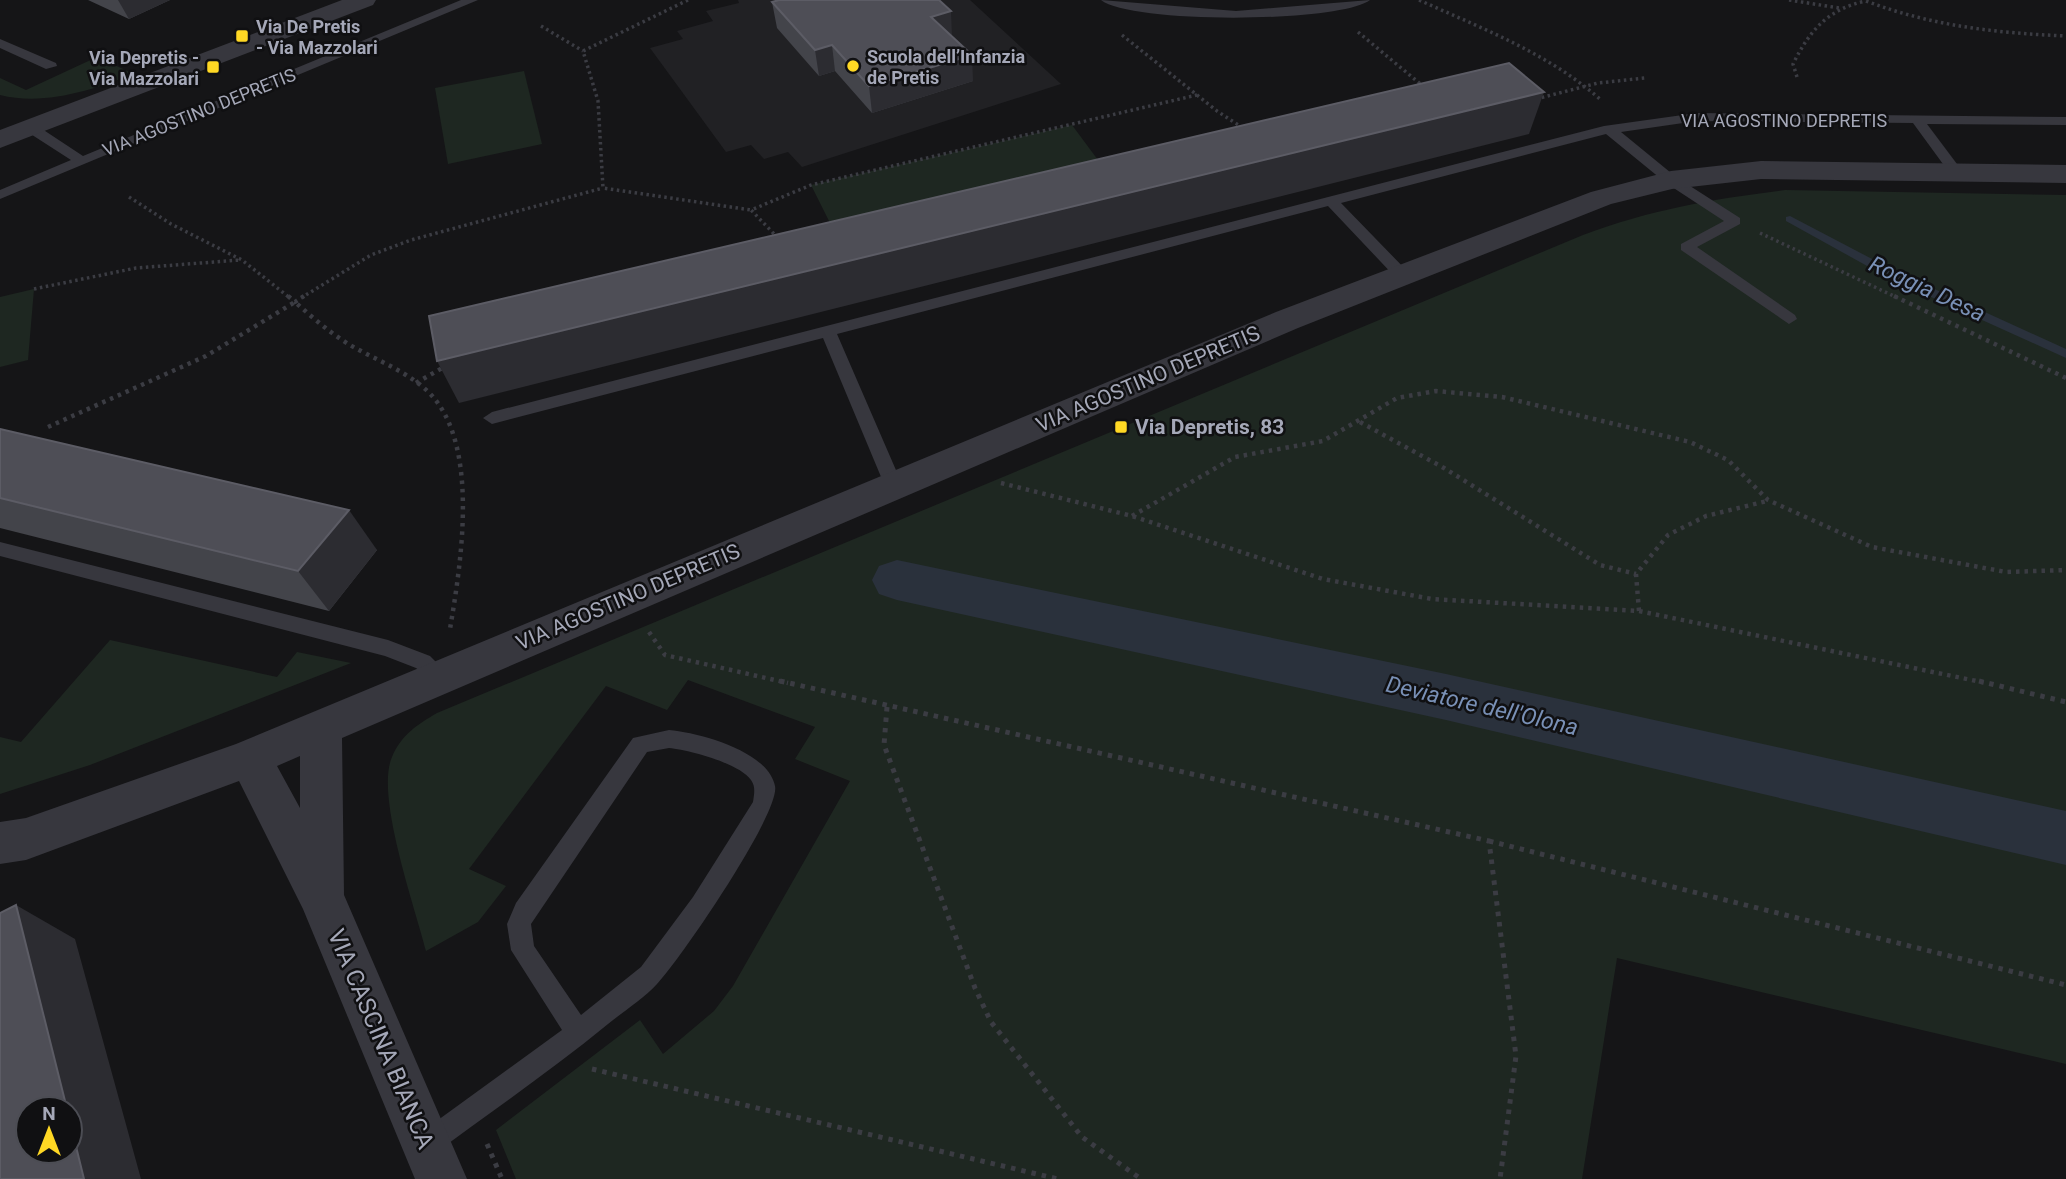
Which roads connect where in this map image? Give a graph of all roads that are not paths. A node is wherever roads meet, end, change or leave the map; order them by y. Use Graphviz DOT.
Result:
graph roads {
  1 [pos="364,0"];
  2 [pos="472,0"];
  3 [pos="1107,0"];
  4 [pos="1364,0"];
  5 [pos="0,43"];
  6 [pos="51,66"];
  7 [pos="0,110"];
  8 [pos="1917,120"];
  9 [pos="2066,121"];
  10 [pos="31,128"];
  11 [pos="1609,129"];
  12 [pos="0,140"];
  13 [pos="82,161"];
  14 [pos="1956,172"];
  15 [pos="2066,174"];
  16 [pos="1671,180"];
  17 [pos="0,195"];
  18 [pos="1331,201"];
  19 [pos="1403,276"];
  20 [pos="1789,319"];
  21 [pos="828,331"];
  22 [pos="492,418"];
  23 [pos="893,484"];
  24 [pos="0,549"];
  25 [pos="441,677"];
  26 [pos="321,728"];
  27 [pos="248,759"];
  28 [pos="0,843"];
  29 [pos="322,898"];
  30 [pos="578,1033"];
  31 [pos="433,1162"];
  1 -- 10 [label="street"];
  2 -- 13 [label="lane, VIA AGOSTINO DEPRETIS"];
  3 -- 4 [label="lane"];
  5 -- 6 [label="lane"];
  7 -- 10 [label="street"];
  8 -- 9 [label="lane, VIA AGOSTINO DEPRETIS"];
  8 -- 11 [label="lane, VIA AGOSTINO DEPRETIS"];
  8 -- 14 [label="lane, VIA AGOSTINO DEPRETIS"];
  10 -- 12 [label="street"];
  10 -- 13 [label="lane, VIA AGOSTINO DEPRETIS"];
  11 -- 16 [label="lane"];
  11 -- 18 [label="lane, VIA AGOSTINO DEPRETIS"];
  13 -- 17 [label="lane, VIA AGOSTINO DEPRETIS"];
  14 -- 15 [label="street, VIA AGOSTINO DEPRETIS"];
  14 -- 16 [label="street, VIA AGOSTINO DEPRETIS"];
  16 -- 19 [label="street, VIA AGOSTINO DEPRETIS"];
  16 -- 20 [label="lane"];
  18 -- 19 [label="lane"];
  18 -- 21 [label="lane, VIA AGOSTINO DEPRETIS"];
  19 -- 23 [label="street, VIA AGOSTINO DEPRETIS"];
  21 -- 22 [label="lane, VIA AGOSTINO DEPRETIS"];
  21 -- 23 [label="lane"];
  23 -- 25 [label="street, VIA AGOSTINO DEPRETIS"];
  24 -- 25 [label="lane"];
  25 -- 26 [label="street, VIA AGOSTINO DEPRETIS"];
  26 -- 27 [label="street, VIA AGOSTINO DEPRETIS"];
  26 -- 29 [label="street, VIA CASCINA BIANCA"];
  27 -- 28 [label="street, VIA AGOSTINO DEPRETIS"];
  27 -- 29 [label="street, VIA CASCINA BIANCA"];
  29 -- 31 [label="street, VIA CASCINA BIANCA"];
  30 -- 30 [label="lane"];
  30 -- 31 [label="lane"];
}
